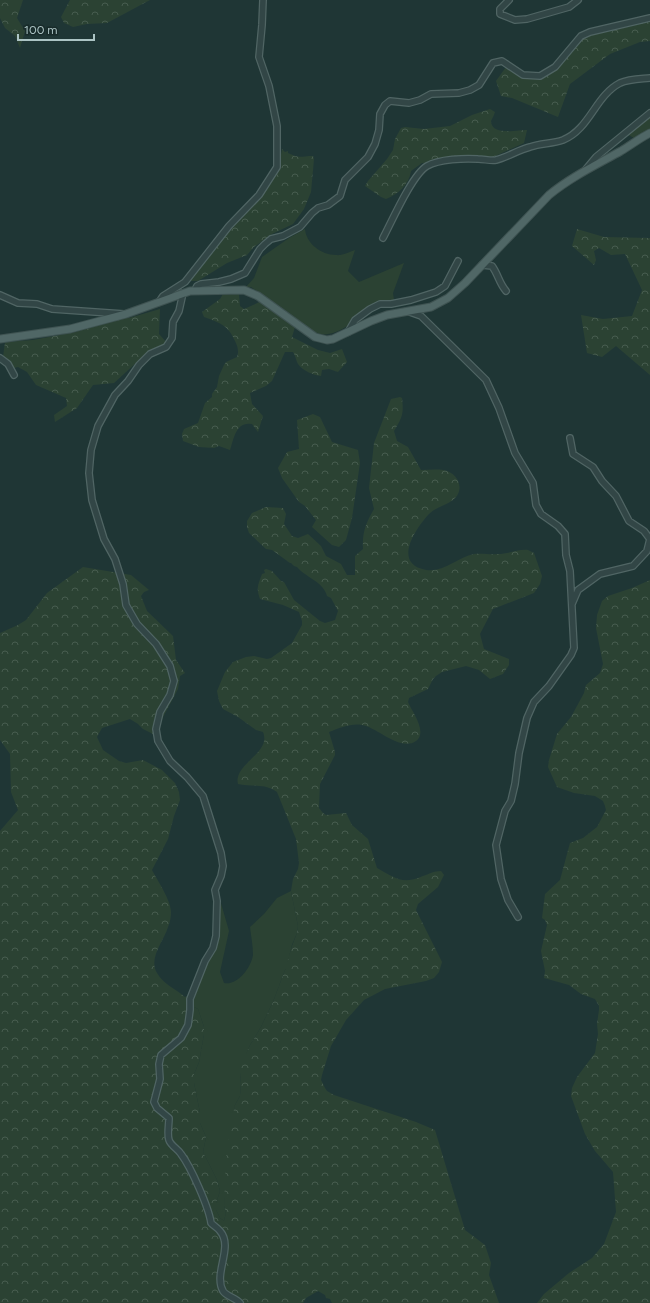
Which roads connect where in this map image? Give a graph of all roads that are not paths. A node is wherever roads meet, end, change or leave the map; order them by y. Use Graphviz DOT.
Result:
graph roads {
  1 [pos="263,0"];
  2 [pos="509,0"];
  3 [pos="578,0"];
  4 [pos="650,18"];
  5 [pos="650,78"];
  6 [pos="650,113"];
  7 [pos="650,133"];
  8 [pos="585,170"];
  9 [pos="383,238"];
  10 [pos="458,261"];
  11 [pos="482,265"];
  12 [pos="195,290"];
  13 [pos="506,291"];
  14 [pos="183,293"];
  15 [pos="0,295"];
  16 [pos="158,303"];
  17 [pos="407,311"];
  18 [pos="126,314"];
  19 [pos="348,332"];
  20 [pos="0,339"];
  21 [pos="0,358"];
  22 [pos="14,375"];
  23 [pos="570,438"];
  24 [pos="572,604"];
  25 [pos="518,917"];
  26 [pos="240,1303"];
  1 -- 16 [label="street"];
  2 -- 3 [label="street"];
  4 -- 12 [label="street"];
  5 -- 9 [label="street"];
  6 -- 8 [label="street"];
  7 -- 8 [label="main road"];
  8 -- 11 [label="main road"];
  10 -- 19 [label="street"];
  11 -- 13 [label="street"];
  11 -- 17 [label="main road"];
  12 -- 14 [label="main road"];
  12 -- 19 [label="main road"];
  14 -- 16 [label="main road"];
  14 -- 26 [label="street"];
  15 -- 18 [label="street"];
  16 -- 18 [label="main road"];
  17 -- 19 [label="main road"];
  17 -- 24 [label="street"];
  18 -- 20 [label="main road"];
  21 -- 22 [label="street"];
  23 -- 24 [label="street"];
  24 -- 25 [label="street"];
}
